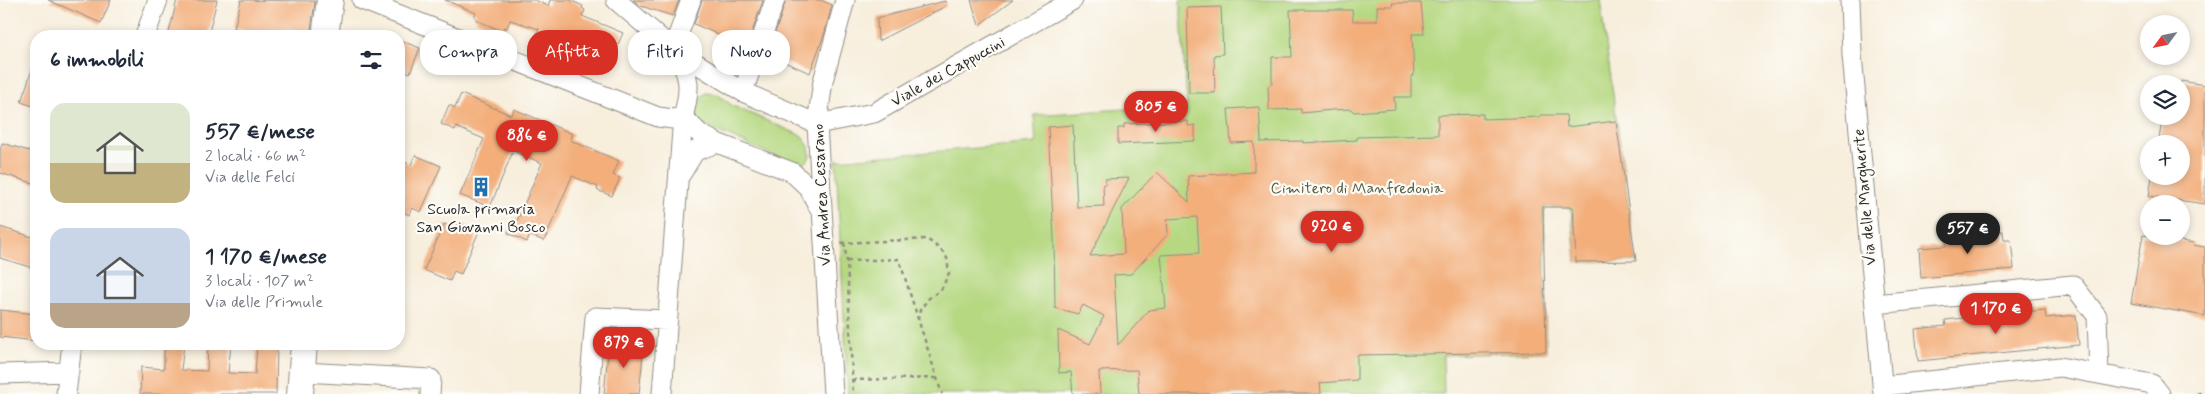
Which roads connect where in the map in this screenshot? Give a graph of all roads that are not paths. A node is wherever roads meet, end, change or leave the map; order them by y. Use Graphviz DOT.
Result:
graph roads {
  1 [pos="158,0"];
  2 [pos="330,0"];
  3 [pos="362,0"];
  4 [pos="616,0"];
  5 [pos="691,0"];
  6 [pos="775,0"];
  7 [pos="844,0"];
  8 [pos="1073,0"];
  9 [pos="1850,0"];
  10 [pos="147,30"];
  11 [pos="326,30"];
  12 [pos="651,30"];
  13 [pos="680,30"];
  14 [pos="702,67"];
  15 [pos="686,75"];
  16 [pos="690,92"];
  17 [pos="743,92"];
  18 [pos="683,117"];
  19 [pos="816,124"];
  20 [pos="717,143"];
  21 [pos="820,164"];
  22 [pos="792,172"];
  23 [pos="679,177"];
  24 [pos="822,214"];
  25 [pos="1875,304"];
  26 [pos="668,320"];
  27 [pos="71,350"];
  28 [pos="304,350"];
  29 [pos="69,372"];
  30 [pos="0,374"];
  31 [pos="2099,374"];
  32 [pos="301,383"];
  33 [pos="2156,389"];
  34 [pos="1882,390"];
  35 [pos="66,394"];
  36 [pos="430,394"];
  37 [pos="589,394"];
  38 [pos="662,394"];
  39 [pos="833,394"];
  1 -- 10 [label="street"];
  2 -- 11 [label="main road"];
  3 -- 18 [label="street"];
  4 -- 12 [label="street"];
  5 -- 13 [label="street"];
  6 -- 17 [label="street"];
  7 -- 19 [label="street, Via Andrea Cesarano"];
  8 -- 19 [label="street, Viale dei Cappuccini"];
  9 -- 25 [label="street, Via delle Margherite"];
  14 -- 17 [label="street"];
  15 -- 16 [label="street"];
  16 -- 17 [label="street"];
  16 -- 18 [label="street"];
  17 -- 19 [label="street"];
  18 -- 20 [label="street"];
  18 -- 23 [label="street"];
  19 -- 21 [label="street, Via Andrea Cesarano"];
  20 -- 22 [label="street"];
  20 -- 23 [label="street"];
  21 -- 22 [label="street"];
  21 -- 24 [label="street, Via Andrea Cesarano"];
  22 -- 24 [label="street"];
  23 -- 26 [label="street"];
  24 -- 39 [label="street, Via Andrea Cesarano"];
  25 -- 31 [label="street"];
  25 -- 34 [label="street, Via delle Margherite"];
  26 -- 37 [label="street"];
  26 -- 38 [label="street"];
  27 -- 29 [label="street"];
  28 -- 32 [label="main road"];
  29 -- 30 [label="street"];
  29 -- 35 [label="street"];
  31 -- 33 [label="street"];
  31 -- 34 [label="street"];
  32 -- 36 [label="street"];
}
